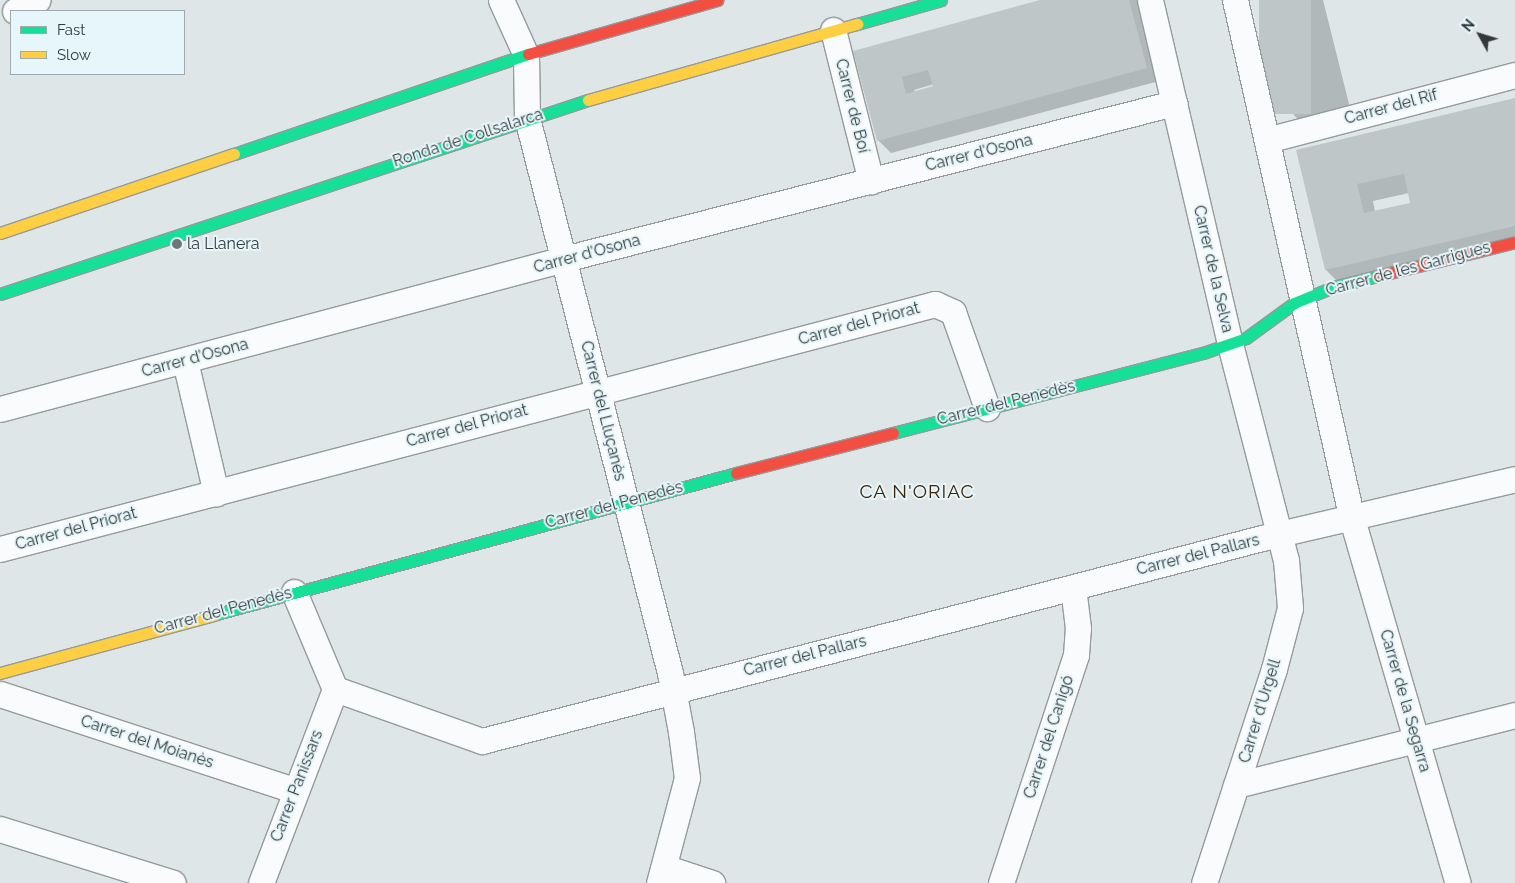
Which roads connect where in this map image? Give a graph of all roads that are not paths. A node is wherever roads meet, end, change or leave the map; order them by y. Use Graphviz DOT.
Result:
graph roads {
  1 [pos="38,0"];
  2 [pos="501,0"];
  3 [pos="718,0"];
  4 [pos="941,0"];
  5 [pos="1150,0"];
  6 [pos="1235,0"];
  7 [pos="17,10"];
  8 [pos="833,30"];
  9 [pos="526,55"];
  10 [pos="1515,75"];
  11 [pos="1174,103"];
  12 [pos="527,118"];
  13 [pos="1267,140"];
  14 [pos="871,181"];
  15 [pos="0,233"];
  16 [pos="1515,242"];
  17 [pos="564,259"];
  18 [pos="0,294"];
  19 [pos="1302,300"];
  20 [pos="1230,344"];
  21 [pos="184,361"];
  22 [pos="598,392"];
  23 [pos="987,408"];
  24 [pos="0,409"];
  25 [pos="1515,479"];
  26 [pos="216,493"];
  27 [pos="626,501"];
  28 [pos="1352,519"];
  29 [pos="1280,536"];
  30 [pos="0,549"];
  31 [pos="1072,587"];
  32 [pos="294,592"];
  33 [pos="0,673"];
  34 [pos="336,689"];
  35 [pos="673,690"];
  36 [pos="0,694"];
  37 [pos="1515,715"];
  38 [pos="1416,738"];
  39 [pos="1236,785"];
  40 [pos="294,790"];
  41 [pos="0,830"];
  42 [pos="661,875"];
  43 [pos="173,883"];
  44 [pos="261,883"];
  45 [pos="712,883"];
  46 [pos="1001,883"];
  47 [pos="1204,883"];
  48 [pos="1458,883"];
  1 -- 7 [label="street"];
  2 -- 9 [label="street"];
  3 -- 9 [label="street"];
  4 -- 8 [label="street, Ronda de Collsalarca"];
  5 -- 11 [label="street, Carrer de la Selva"];
  6 -- 13 [label="street"];
  8 -- 12 [label="street, Ronda de Collsalarca"];
  8 -- 14 [label="street, Carrer de Boí"];
  9 -- 12 [label="street, Carrer del Lluçanès"];
  9 -- 15 [label="street"];
  10 -- 13 [label="street, Carrer del Rif"];
  11 -- 14 [label="street, Carrer d'Osona"];
  11 -- 20 [label="street, Carrer de la Selva"];
  12 -- 17 [label="street, Carrer del Lluçanès"];
  12 -- 18 [label="street, Ronda de Collsalarca"];
  13 -- 19 [label="street"];
  14 -- 17 [label="street, Carrer d'Osona"];
  16 -- 19 [label="street, Carrer de les Garrigues"];
  17 -- 21 [label="street, Carrer d'Osona"];
  17 -- 22 [label="street, Carrer del Lluçanès"];
  19 -- 20 [label="street, Carrer de les Garrigues"];
  19 -- 28 [label="street"];
  20 -- 23 [label="street, Carrer del Penedès"];
  20 -- 29 [label="street, Carrer de la Selva"];
  21 -- 24 [label="street, Carrer d'Osona"];
  21 -- 26 [label="street"];
  22 -- 23 [label="street, Carrer del Priorat"];
  22 -- 26 [label="street, Carrer del Priorat"];
  22 -- 27 [label="street, Carrer del Lluçanès"];
  23 -- 27 [label="street, Carrer del Penedès"];
  25 -- 28 [label="street, Carrer del Pallars"];
  26 -- 30 [label="street, Carrer del Priorat"];
  27 -- 32 [label="street, Carrer del Penedès"];
  27 -- 35 [label="street, Carrer del Lluçanès"];
  28 -- 29 [label="street, Carrer del Pallars"];
  28 -- 38 [label="street, Carrer de la Segarra"];
  29 -- 31 [label="street, Carrer del Pallars"];
  29 -- 39 [label="street, Carrer d'Urgell"];
  31 -- 35 [label="street, Carrer del Pallars"];
  31 -- 46 [label="street, Carrer del Canigó"];
  32 -- 33 [label="street, Carrer del Penedès"];
  32 -- 34 [label="street"];
  34 -- 35 [label="street, Carrer del Pallars"];
  34 -- 40 [label="street, Carrer Panissars"];
  35 -- 42 [label="street, Carrer del Lluçanès"];
  36 -- 40 [label="street, Carrer del Moianès"];
  37 -- 38 [label="street"];
  38 -- 39 [label="street"];
  38 -- 48 [label="street, Carrer de la Segarra"];
  39 -- 47 [label="street, Carrer d'Urgell"];
  40 -- 44 [label="street, Carrer Panissars"];
  41 -- 43 [label="street"];
  42 -- 45 [label="street"];
}
